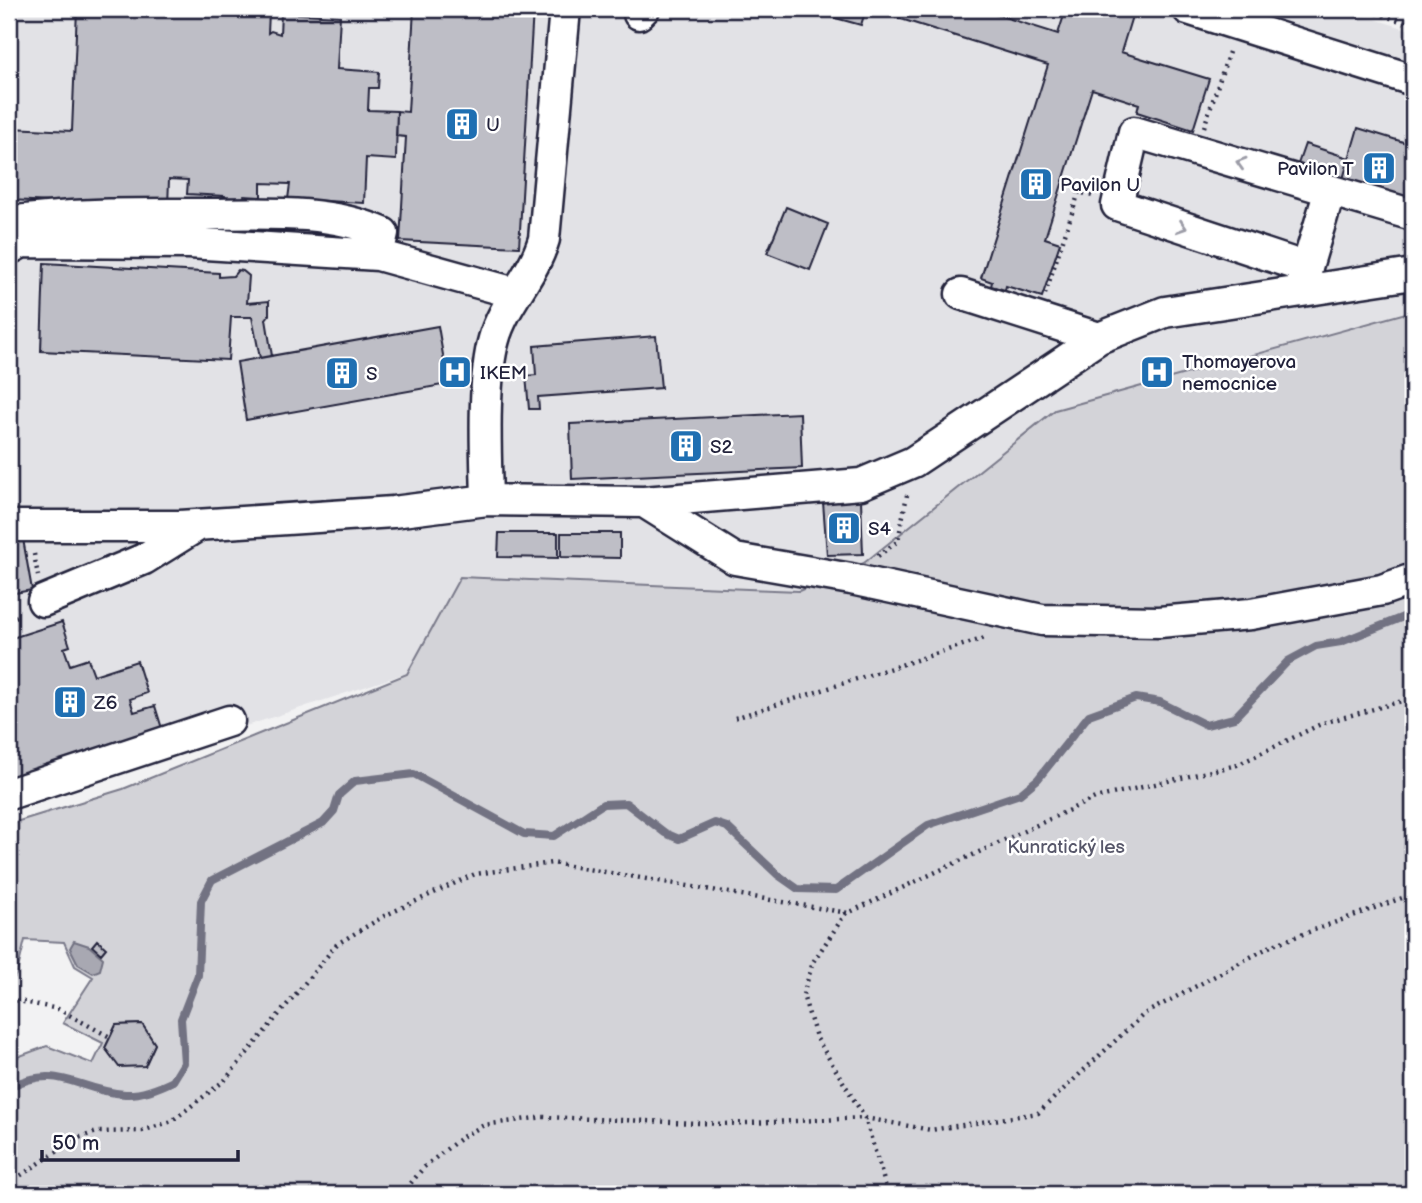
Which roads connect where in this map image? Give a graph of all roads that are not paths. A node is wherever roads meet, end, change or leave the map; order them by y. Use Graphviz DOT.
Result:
graph roads {
  1 [pos="565,9"];
  2 [pos="1188,9"];
  3 [pos="1413,80"];
  4 [pos="1330,190"];
  5 [pos="1413,215"];
  6 [pos="9,222"];
  7 [pos="9,249"];
  8 [pos="378,255"];
  9 [pos="1413,274"];
  10 [pos="1304,279"];
  11 [pos="515,293"];
  12 [pos="961,294"];
  13 [pos="1099,338"];
  14 [pos="487,500"];
  15 [pos="644,502"];
  16 [pos="9,526"];
  17 [pos="197,526"];
  18 [pos="1413,579"];
  19 [pos="43,601"];
  20 [pos="229,721"];
  21 [pos="9,794"];
  1 -- 11 [label="lane"];
  2 -- 3 [label="lane"];
  4 -- 5 [label="lane"];
  4 -- 10 [label="lane"];
  4 -- 10 [label="lane, one-way"];
  6 -- 8 [label="lane"];
  7 -- 8 [label="lane"];
  8 -- 11 [label="lane"];
  9 -- 10 [label="lane"];
  10 -- 13 [label="lane"];
  11 -- 14 [label="lane"];
  12 -- 13 [label="lane"];
  13 -- 15 [label="lane"];
  14 -- 15 [label="lane"];
  14 -- 17 [label="lane"];
  15 -- 18 [label="lane"];
  16 -- 17 [label="lane"];
  17 -- 19 [label="lane"];
  20 -- 21 [label="lane"];
}
